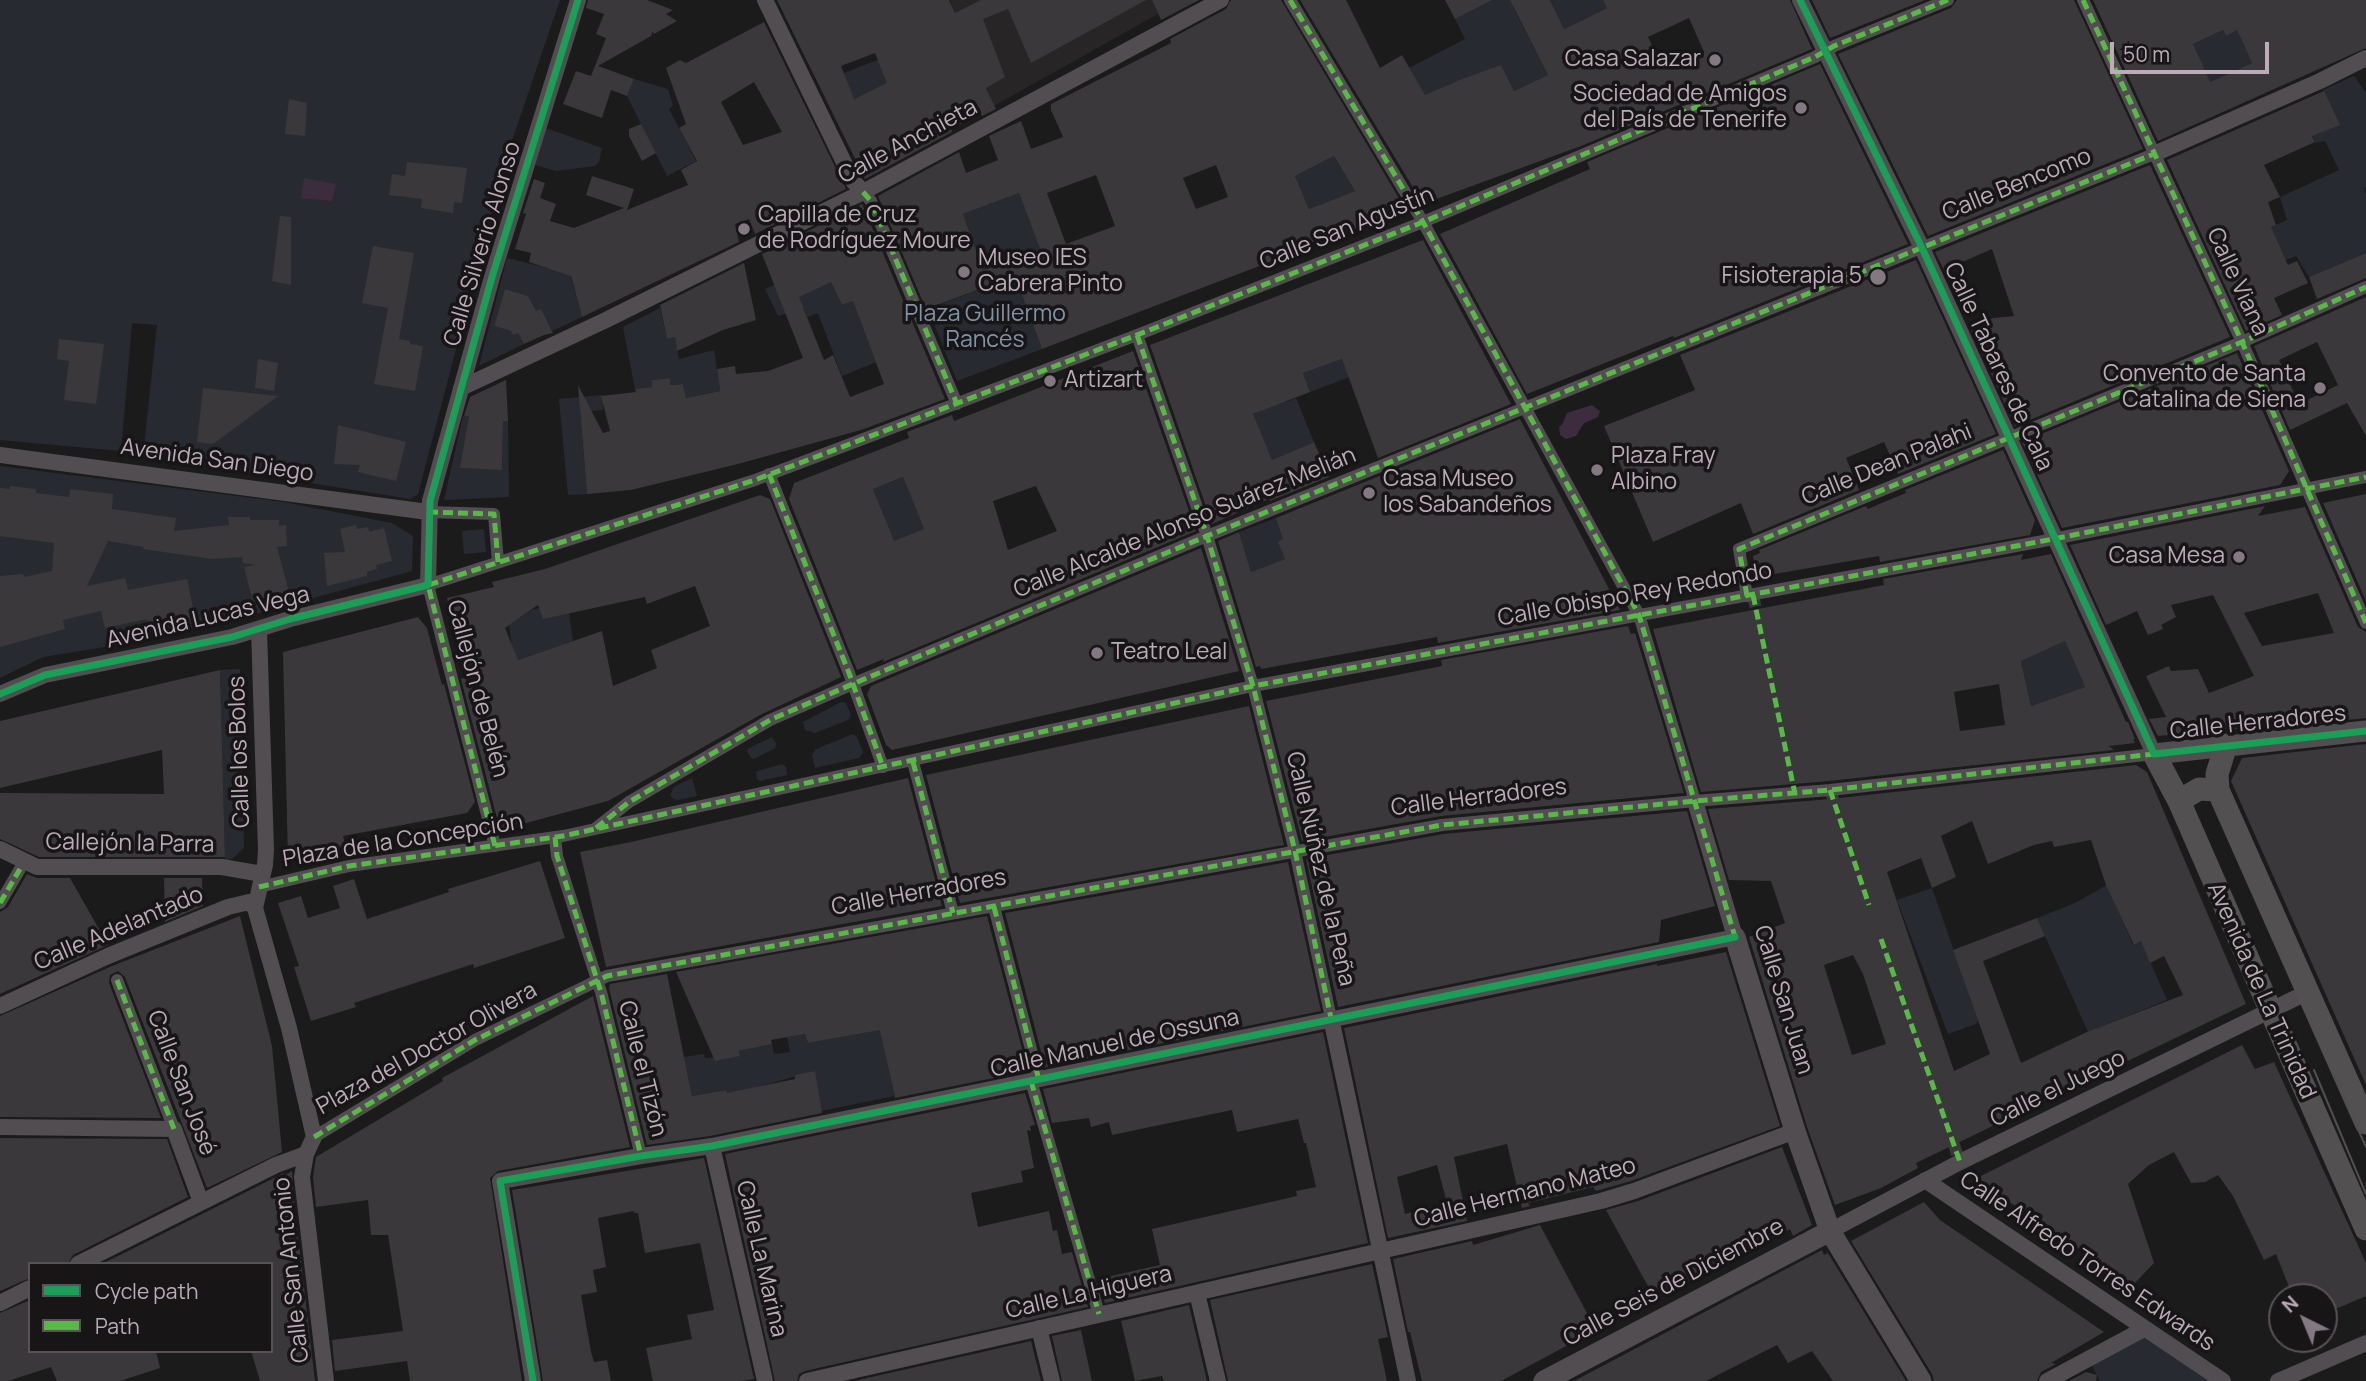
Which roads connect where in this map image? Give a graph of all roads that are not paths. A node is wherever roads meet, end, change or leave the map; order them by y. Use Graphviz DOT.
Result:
graph roads {
  1 [pos="578,0"];
  2 [pos="765,0"];
  3 [pos="1221,0"];
  4 [pos="1290,0"];
  5 [pos="1800,0"];
  6 [pos="1948,0"];
  7 [pos="2083,0"];
  8 [pos="1825,52"];
  9 [pos="2366,58"];
  10 [pos="2154,155"];
  11 [pos="863,192"];
  12 [pos="1423,222"];
  13 [pos="1922,248"];
  14 [pos="2366,288"];
  15 [pos="1137,335"];
  16 [pos="2242,342"];
  17 [pos="461,388"];
  18 [pos="957,404"];
  19 [pos="1525,407"];
  20 [pos="2009,438"];
  21 [pos="0,455"];
  22 [pos="769,474"];
  23 [pos="2366,477"];
  24 [pos="2308,489"];
  25 [pos="429,506"];
  26 [pos="1206,536"];
  27 [pos="2055,538"];
  28 [pos="498,562"];
  29 [pos="428,585"];
  30 [pos="1747,596"];
  31 [pos="1639,615"];
  32 [pos="2366,623"];
  33 [pos="260,629"];
  34 [pos="855,679"];
  35 [pos="1253,687"];
  36 [pos="0,694"];
  37 [pos="2366,731"];
  38 [pos="2225,745"];
  39 [pos="2154,754"];
  40 [pos="913,762"];
  41 [pos="883,767"];
  42 [pos="2218,790"];
  43 [pos="1695,801"];
  44 [pos="2179,801"];
  45 [pos="593,830"];
  46 [pos="555,837"];
  47 [pos="495,846"];
  48 [pos="0,849"];
  49 [pos="1296,851"];
  50 [pos="20,869"];
  51 [pos="261,881"];
  52 [pos="0,903"];
  53 [pos="994,907"];
  54 [pos="255,908"];
  55 [pos="953,913"];
  56 [pos="1735,937"];
  57 [pos="117,980"];
  58 [pos="602,982"];
  59 [pos="2308,992"];
  60 [pos="0,1006"];
  61 [pos="2269,1011"];
  62 [pos="1331,1018"];
  63 [pos="1035,1081"];
  64 [pos="2366,1123"];
  65 [pos="0,1127"];
  66 [pos="174,1129"];
  67 [pos="1795,1130"];
  68 [pos="314,1136"];
  69 [pos="712,1146"];
  70 [pos="306,1154"];
  71 [pos="641,1156"];
  72 [pos="1926,1180"];
  73 [pos="201,1202"];
  74 [pos="2366,1229"];
  75 [pos="1830,1231"];
  76 [pos="1382,1251"];
  77 [pos="82,1262"];
  78 [pos="28,1289"];
  79 [pos="1197,1293"];
  80 [pos="0,1303"];
  81 [pos="1099,1314"];
  82 [pos="1040,1328"];
  83 [pos="2144,1329"];
  84 [pos="2366,1343"];
  85 [pos="326,1381"];
  86 [pos="533,1381"];
  87 [pos="765,1381"];
  88 [pos="807,1381"];
  89 [pos="1052,1381"];
  90 [pos="1218,1381"];
  91 [pos="1408,1381"];
  92 [pos="1544,1381"];
  93 [pos="1921,1381"];
  94 [pos="2047,1381"];
  95 [pos="2223,1381"];
  96 [pos="2278,1381"];
  1 -- 17 [label="street, Calle Silverio Alonso"];
  2 -- 11 [label="street"];
  3 -- 11 [label="street, Calle Anchieta"];
  4 -- 12 [label="street, Calle San Juan"];
  5 -- 8 [label="street, Calle Tabares de Cala"];
  6 -- 8 [label="street, Calle San Agustín"];
  7 -- 10 [label="street, Calle Viana"];
  8 -- 12 [label="street, Calle San Agustín"];
  8 -- 13 [label="street, Calle Tabares de Cala"];
  9 -- 10 [label="street, Calle Bencomo"];
  10 -- 13 [label="street, Calle Bencomo"];
  10 -- 16 [label="street, Calle Viana"];
  11 -- 17 [label="street, Calle Anchieta"];
  11 -- 18 [label="street"];
  12 -- 15 [label="street, Calle San Agustín"];
  12 -- 19 [label="street, Calle San Juan"];
  13 -- 19 [label="street, Calle Bencomo"];
  13 -- 20 [label="street, Calle Tabares de Cala"];
  14 -- 16 [label="street, Calle Dean Palahi"];
  15 -- 18 [label="street, Calle San Agustín"];
  15 -- 26 [label="street, Calle Núñez de la Peña"];
  16 -- 20 [label="street, Calle Dean Palahi"];
  16 -- 24 [label="street, Calle Viana"];
  17 -- 25 [label="street, Calle Silverio Alonso"];
  18 -- 22 [label="street, Calle San Agustín"];
  19 -- 26 [label="street, Calle Alcalde Alonso Suárez Melián"];
  19 -- 31 [label="street, Calle San Juan"];
  20 -- 27 [label="street, Calle Tabares de Cala"];
  20 -- 30 [label="street, Calle Dean Palahi"];
  21 -- 25 [label="street, Avenida San Diego"];
  22 -- 28 [label="street, Calle San Agustín"];
  22 -- 34 [label="street"];
  23 -- 24 [label="street, Calle Obispo Rey Redondo"];
  24 -- 27 [label="street, Calle Obispo Rey Redondo"];
  24 -- 32 [label="street, Calle Viana"];
  25 -- 28 [label="street"];
  25 -- 29 [label="street, Calle Silverio Alonso"];
  26 -- 34 [label="street, Calle Alcalde Alonso Suárez Melián"];
  26 -- 35 [label="street, Calle Núñez de la Peña"];
  27 -- 30 [label="street, Calle Obispo Rey Redondo"];
  27 -- 39 [label="street, Calle Tabares de Cala"];
  28 -- 29 [label="street, Calle San Agustín"];
  29 -- 33 [label="street, Avenida Lucas Vega"];
  29 -- 47 [label="street, Callejón de Belén"];
  30 -- 31 [label="street, Calle Obispo Rey Redondo"];
  31 -- 35 [label="street, Calle Obispo Rey Redondo"];
  31 -- 43 [label="street, Calle San Juan"];
  33 -- 36 [label="street, Avenida Lucas Vega"];
  33 -- 51 [label="street, Calle los Bolos"];
  34 -- 41 [label="street"];
  34 -- 45 [label="street, Plaza de la Concepción"];
  35 -- 40 [label="street, Calle Obispo Rey Redondo"];
  35 -- 49 [label="street, Calle Núñez de la Peña"];
  37 -- 38 [label="street, Calle Herradores"];
  38 -- 39 [label="street, Calle Herradores"];
  38 -- 42 [label="main road"];
  39 -- 43 [label="street, Calle Herradores"];
  39 -- 44 [label="main road, Avenida de La Trinidad"];
  40 -- 41 [label="street, Plaza de la Concepción"];
  40 -- 55 [label="street"];
  41 -- 45 [label="street, Plaza de la Concepción"];
  42 -- 44 [label="main road"];
  42 -- 59 [label="main road, Avenida de La Trinidad"];
  43 -- 49 [label="street, Calle Herradores"];
  43 -- 56 [label="street, Calle San Juan"];
  44 -- 61 [label="main road, Avenida de La Trinidad"];
  45 -- 46 [label="street, Plaza de la Concepción"];
  46 -- 47 [label="street, Plaza de la Concepción"];
  46 -- 58 [label="street, Plaza de la Concepción"];
  47 -- 51 [label="street, Plaza de la Concepción"];
  48 -- 51 [label="street, Callejón la Parra"];
  49 -- 53 [label="street, Calle Herradores"];
  49 -- 62 [label="street, Calle Núñez de la Peña"];
  50 -- 52 [label="street"];
  51 -- 54 [label="street, Calle los Bolos"];
  53 -- 55 [label="street, Calle Herradores"];
  53 -- 63 [label="street"];
  54 -- 60 [label="street, Calle Adelantado"];
  54 -- 68 [label="street"];
  55 -- 58 [label="street, Calle Herradores"];
  56 -- 62 [label="street, Calle Manuel de Ossuna"];
  56 -- 67 [label="street, Calle San Juan"];
  57 -- 66 [label="street, Calle San José"];
  58 -- 68 [label="street, Plaza del Doctor Olivera"];
  58 -- 71 [label="street, Calle el Tizón"];
  59 -- 61 [label="street, Calle el Juego"];
  59 -- 64 [label="main road, Avenida de La Trinidad"];
  61 -- 72 [label="street, Calle el Juego"];
  61 -- 74 [label="main road, Avenida de La Trinidad"];
  62 -- 63 [label="street, Calle Manuel de Ossuna"];
  62 -- 76 [label="street, Calle Núñez de la Peña"];
  63 -- 69 [label="street, Calle Manuel de Ossuna"];
  63 -- 81 [label="street"];
  65 -- 66 [label="street"];
  66 -- 73 [label="street, Calle San José"];
  67 -- 75 [label="street, Calle San Juan"];
  67 -- 76 [label="street, Calle Hermano Mateo"];
  68 -- 70 [label="street, Calle San Antonio"];
  69 -- 71 [label="street, Calle Manuel de Ossuna"];
  69 -- 87 [label="street, Calle La Marina"];
  70 -- 73 [label="street"];
  70 -- 85 [label="street, Calle San Antonio"];
  71 -- 86 [label="street, Calle Manuel de Ossuna"];
  72 -- 75 [label="street, Calle el Juego"];
  72 -- 83 [label="street, Calle Alfredo Torres Edwards"];
  73 -- 77 [label="street"];
  75 -- 92 [label="street, Calle Seis de Diciembre"];
  75 -- 93 [label="street, Calle San Juan"];
  76 -- 79 [label="street, Calle La Higuera"];
  76 -- 91 [label="street, Calle Núñez de la Peña"];
  78 -- 80 [label="street"];
  79 -- 81 [label="street, Calle La Higuera"];
  79 -- 90 [label="street"];
  81 -- 82 [label="street, Calle La Higuera"];
  82 -- 88 [label="street, Calle La Higuera"];
  82 -- 89 [label="street"];
  83 -- 94 [label="street"];
  83 -- 95 [label="street, Calle Alfredo Torres Edwards"];
  84 -- 96 [label="street"];
}
